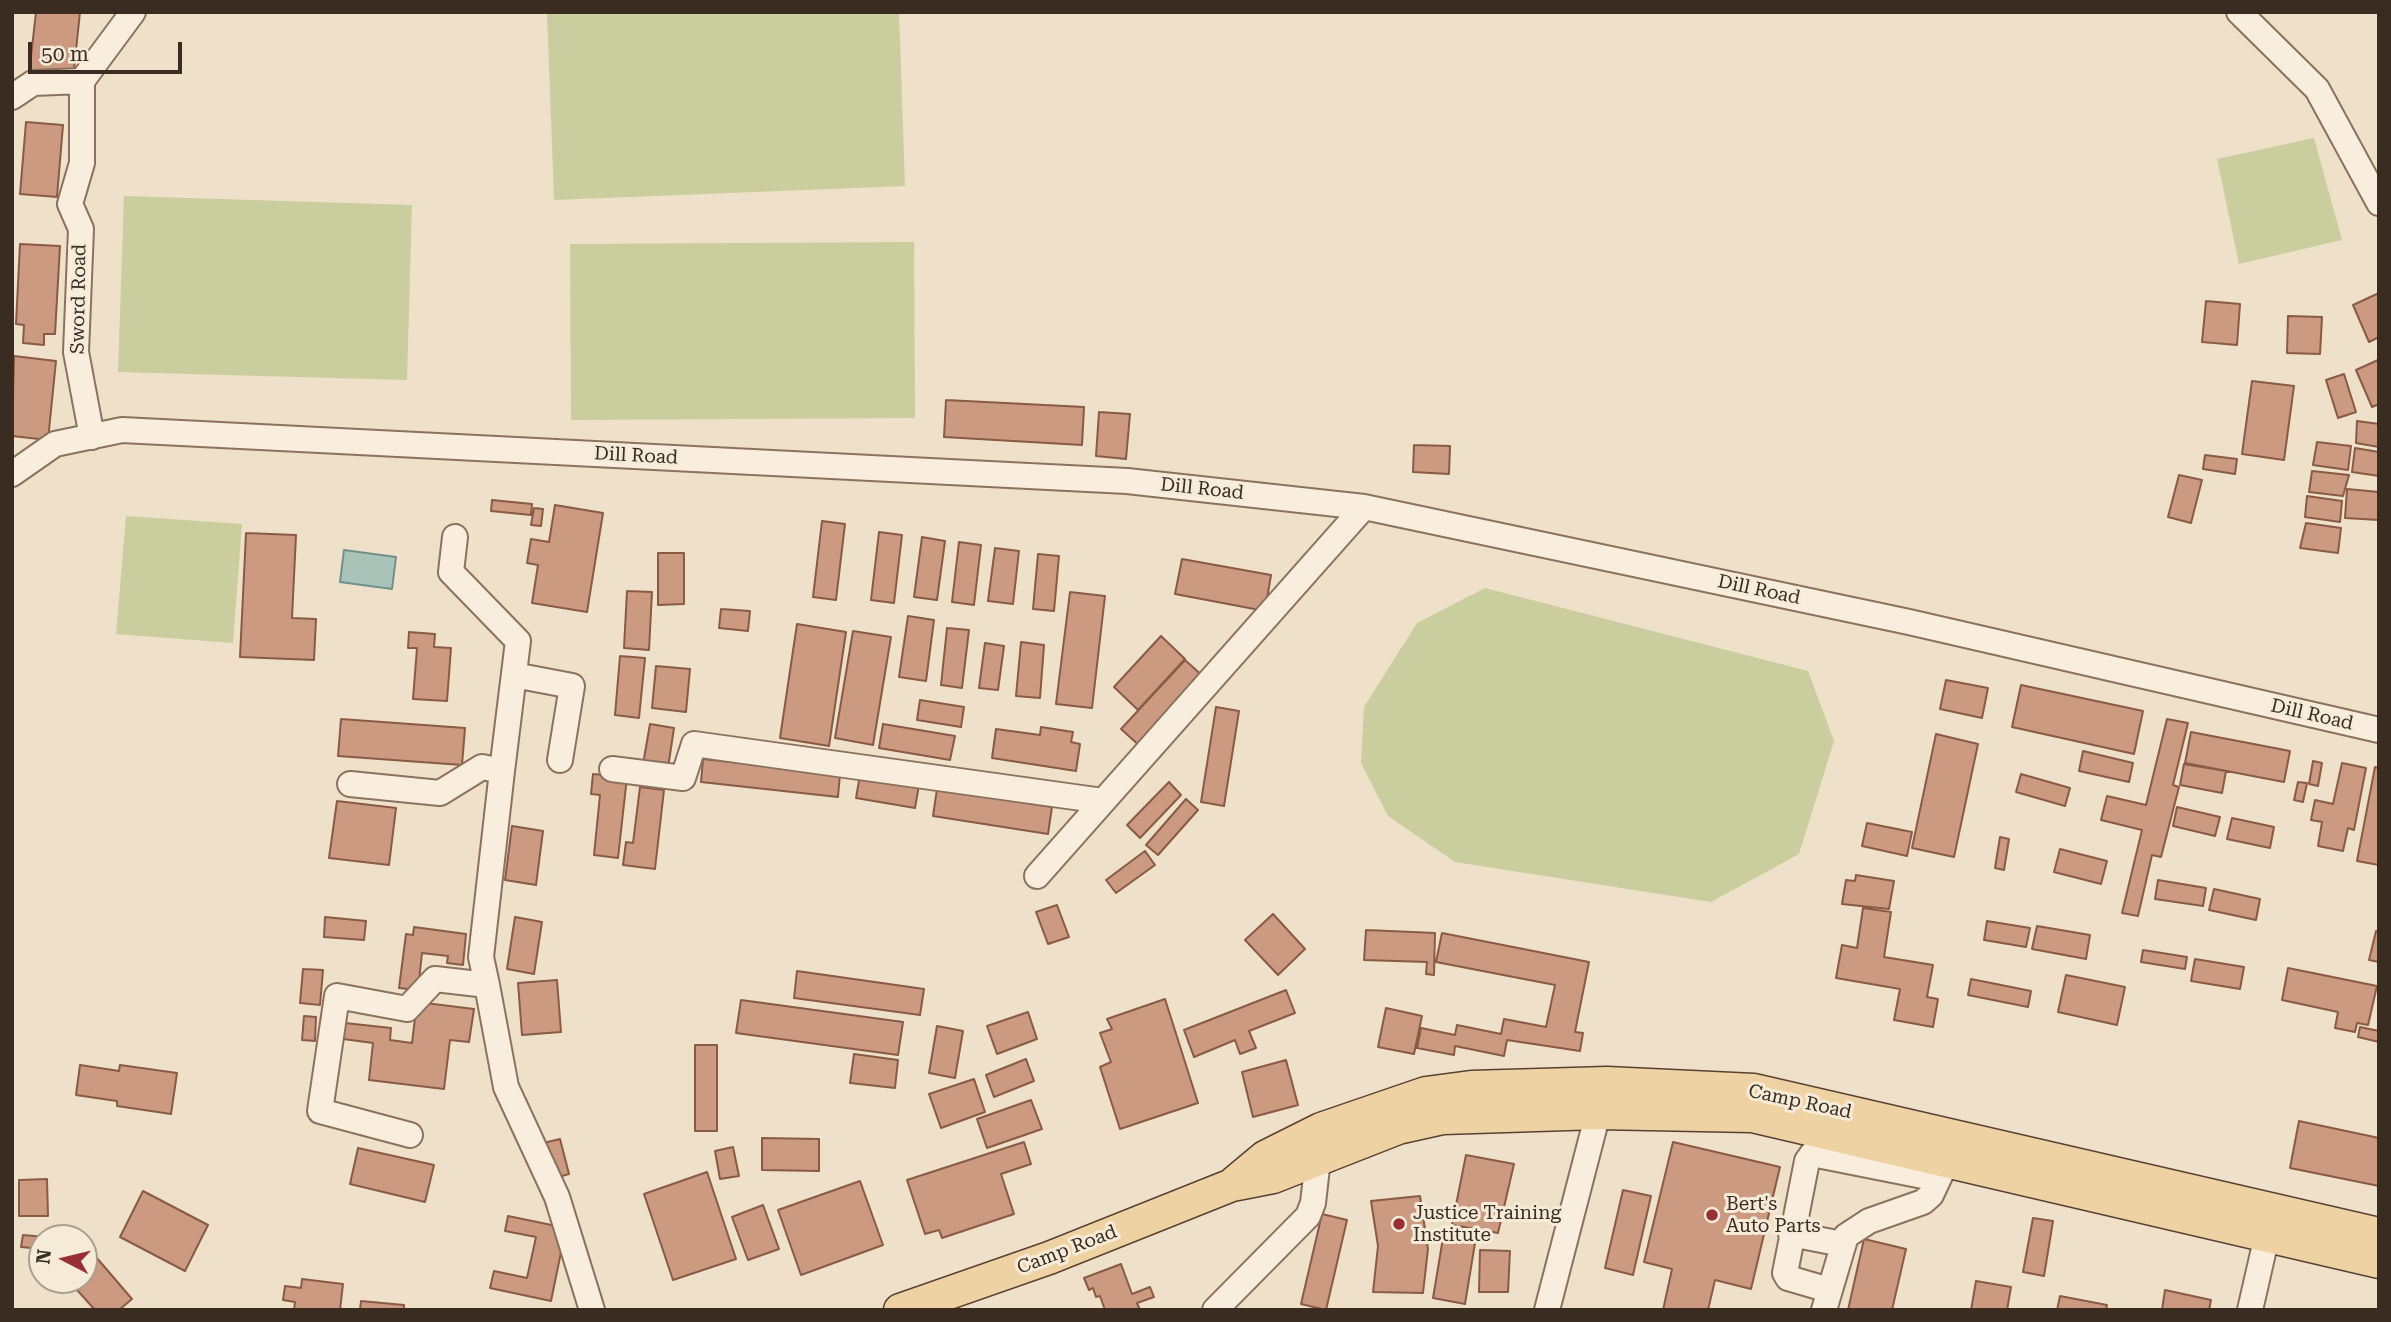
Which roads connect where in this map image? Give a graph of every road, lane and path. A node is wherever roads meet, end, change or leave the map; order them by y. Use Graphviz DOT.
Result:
graph roads {
  1 [pos="133,12"];
  2 [pos="2239,12"];
  3 [pos="82,80"];
  4 [pos="12,97"];
  5 [pos="2379,203"];
  6 [pos="92,437"];
  7 [pos="12,474"];
  8 [pos="1364,507"];
  9 [pos="456,537"];
  10 [pos="514,675"];
  11 [pos="2379,730"];
  12 [pos="560,760"];
  13 [pos="612,769"];
  14 [pos="502,771"];
  15 [pos="350,784"];
  16 [pos="1104,801"];
  17 [pos="1037,876"];
  18 [pos="487,985"];
  19 [pos="1598,1113"];
  20 [pos="410,1135"];
  21 [pos="1318,1159"];
  22 [pos="1943,1170"];
  23 [pos="2053,1172"];
  24 [pos="1231,1185"];
  25 [pos="2270,1223"];
  26 [pos="1791,1234"];
  27 [pos="2379,1234"];
  28 [pos="1842,1244"];
  29 [pos="2379,1262"];
  30 [pos="1826,1300"];
  31 [pos="593,1310"];
  32 [pos="900,1310"];
  33 [pos="1215,1310"];
  34 [pos="1547,1310"];
  35 [pos="2250,1310"];
  1 -- 3 [label="street"];
  2 -- 5 [label="street"];
  3 -- 4 [label="street"];
  3 -- 6 [label="street, Sword Road"];
  6 -- 7 [label="street, Dill Road"];
  6 -- 8 [label="street, Dill Road"];
  8 -- 11 [label="street, Dill Road"];
  8 -- 16 [label="street"];
  9 -- 10 [label="street"];
  10 -- 12 [label="street"];
  10 -- 14 [label="street"];
  13 -- 16 [label="street"];
  14 -- 15 [label="street"];
  14 -- 18 [label="street"];
  16 -- 17 [label="street"];
  18 -- 20 [label="street"];
  18 -- 31 [label="street"];
  19 -- 21 [label="main road, Camp Road"];
  19 -- 22 [label="main road, Camp Road"];
  19 -- 34 [label="street"];
  21 -- 24 [label="main road, Camp Road"];
  21 -- 33 [label="street"];
  22 -- 23 [label="main road, Camp Road"];
  22 -- 26 [label="street"];
  22 -- 28 [label="street"];
  23 -- 24 [label="main road, Camp Road"];
  23 -- 25 [label="main road, Camp Road"];
  24 -- 32 [label="main road, Camp Road"];
  25 -- 27 [label="main road, Camp Road"];
  25 -- 29 [label="main road, Camp Road"];
  25 -- 35 [label="street"];
  26 -- 28 [label="street"];
  26 -- 30 [label="street"];
  28 -- 30 [label="street"];
}
